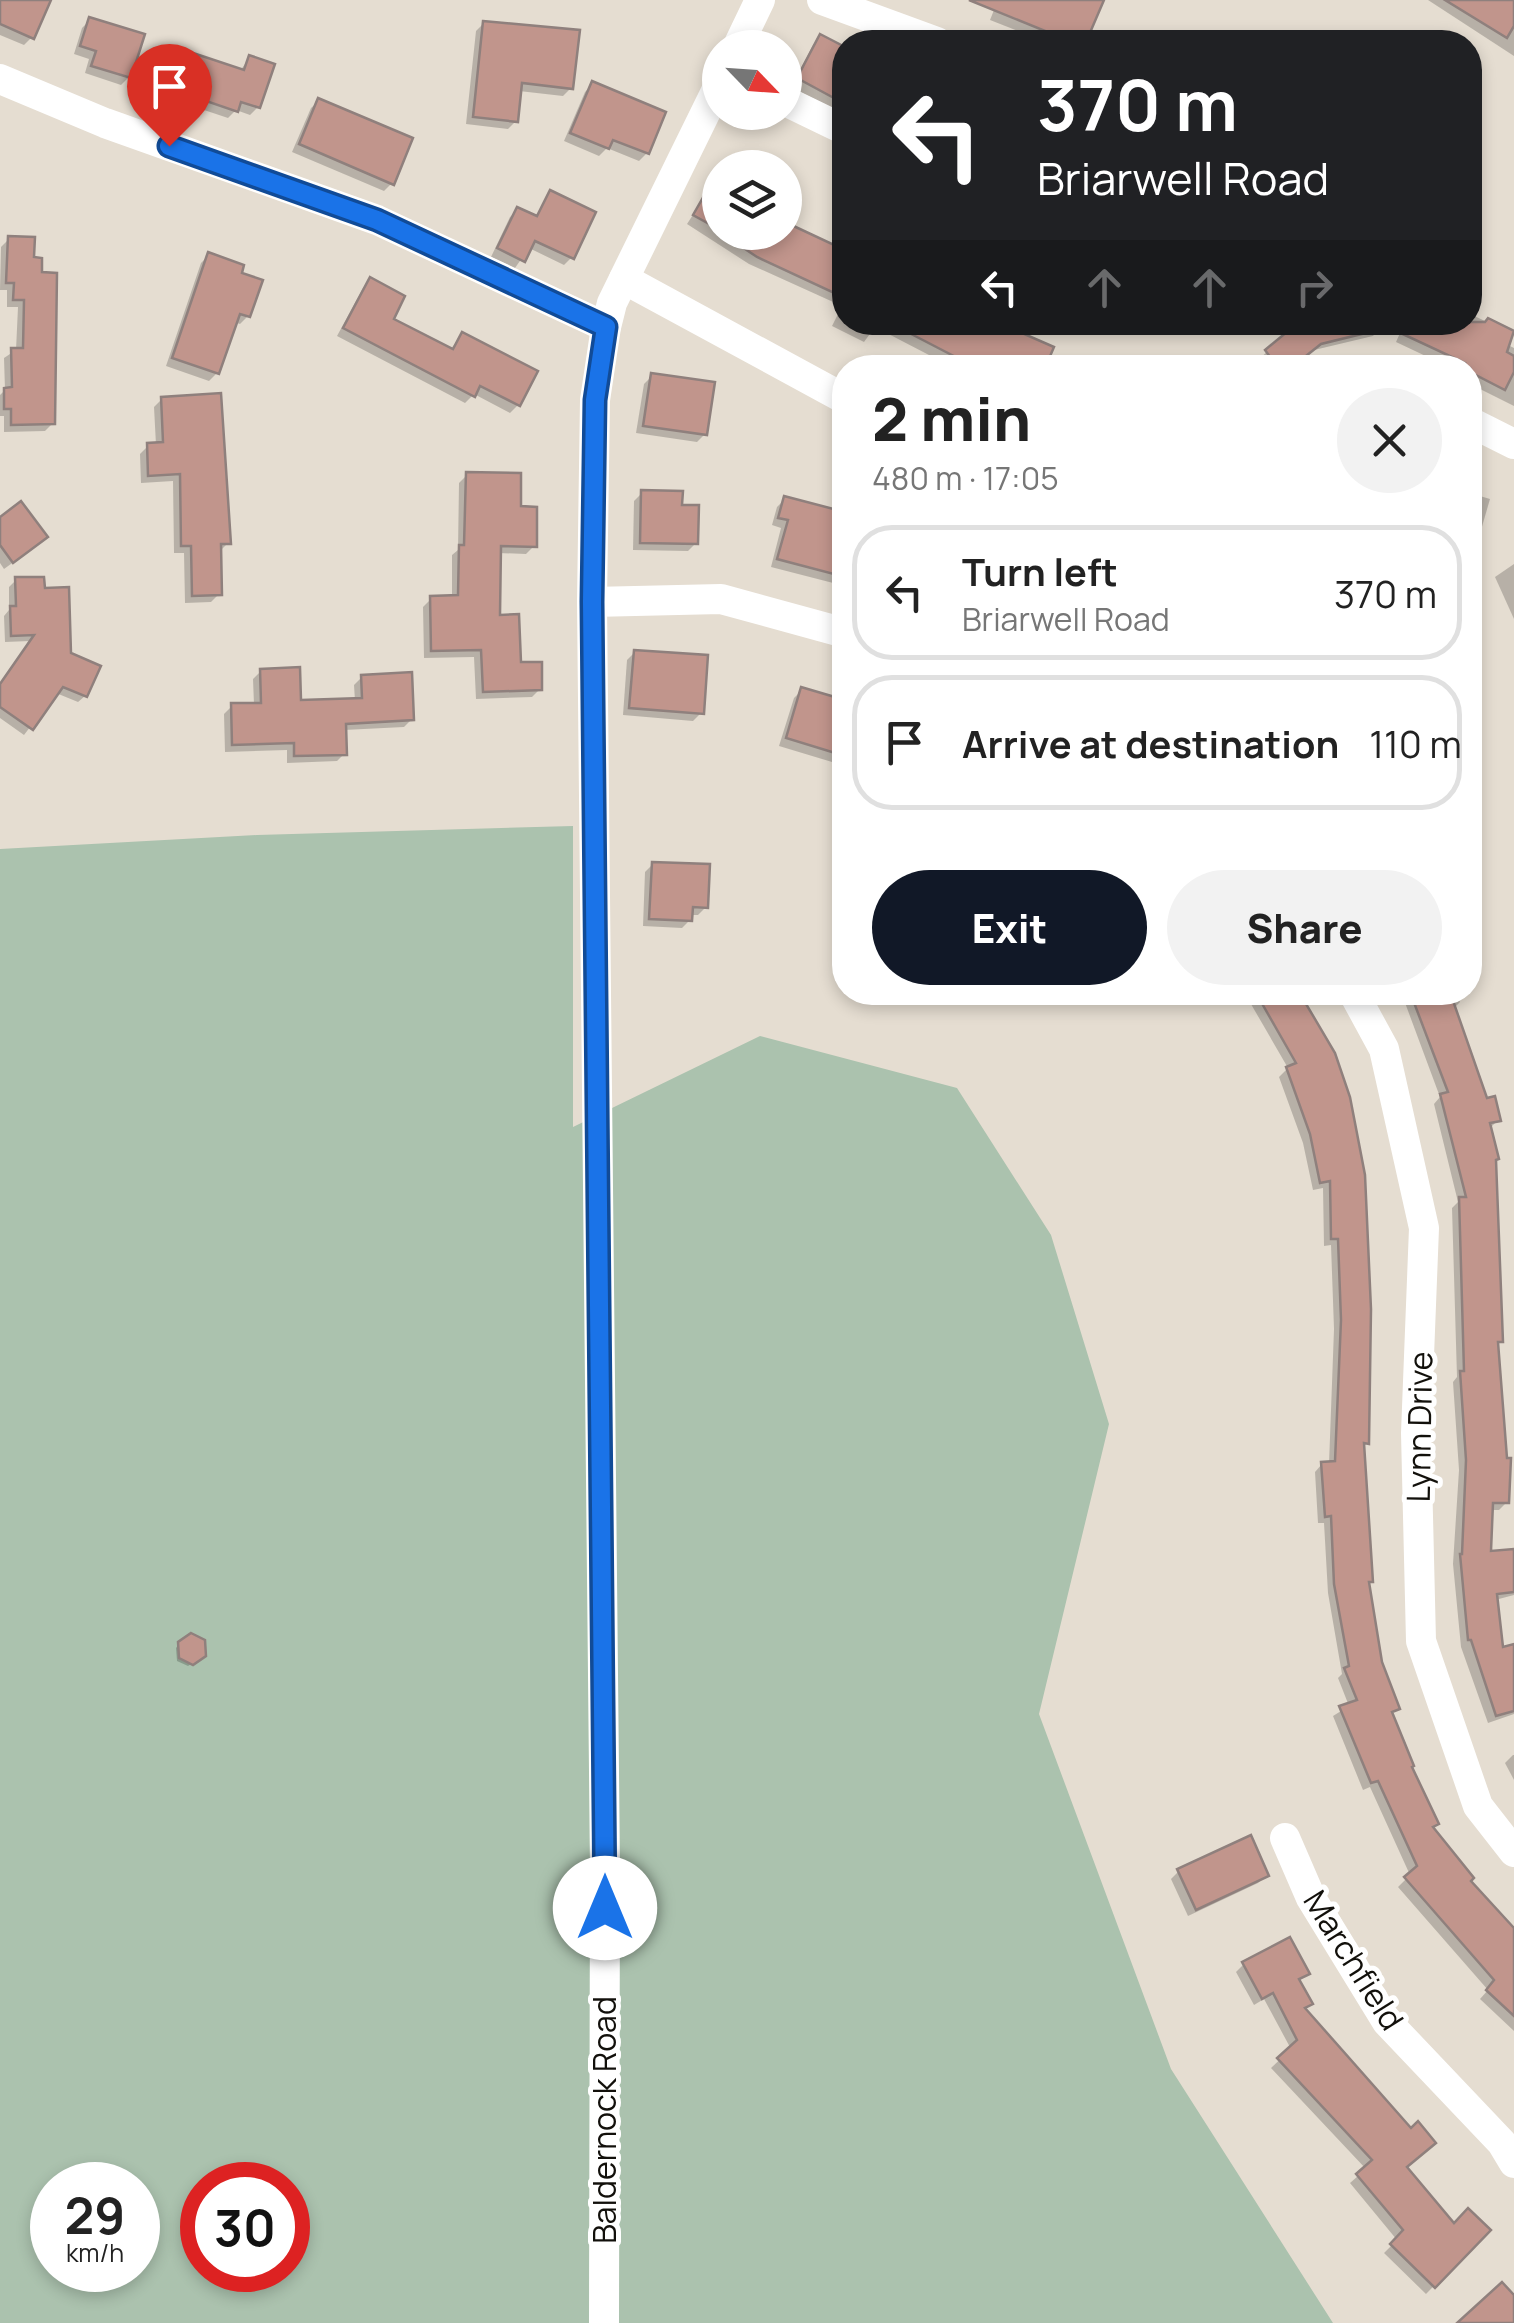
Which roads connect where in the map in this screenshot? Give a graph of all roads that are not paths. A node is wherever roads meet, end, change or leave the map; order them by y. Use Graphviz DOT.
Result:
graph roads {
  1 [pos="760,0"];
  2 [pos="822,0"];
  3 [pos="746,30"];
  4 [pos="905,30"];
  5 [pos="0,79"];
  6 [pos="802,109"];
  7 [pos="702,120"];
  8 [pos="832,124"];
  9 [pos="624,279"];
  10 [pos="606,327"];
  11 [pos="832,392"];
  12 [pos="1482,428"];
  13 [pos="1514,444"];
  14 [pos="592,602"];
  15 [pos="832,629"];
  16 [pos="1360,1005"];
  17 [pos="1285,1838"];
  18 [pos="1514,1852"];
  19 [pos="1514,2162"];
  20 [pos="604,2323"];
  1 -- 3 [label="street"];
  2 -- 4 [label="street"];
  5 -- 10 [label="street"];
  6 -- 8 [label="street"];
  7 -- 9 [label="street, Baldernock Road"];
  9 -- 10 [label="street, Baldernock Road"];
  9 -- 11 [label="street"];
  10 -- 14 [label="street, Baldernock Road"];
  12 -- 13 [label="street"];
  14 -- 15 [label="street"];
  14 -- 20 [label="street, Baldernock Road"];
  16 -- 18 [label="street, Lynn Drive"];
  17 -- 19 [label="street, Marchfield"];
}
